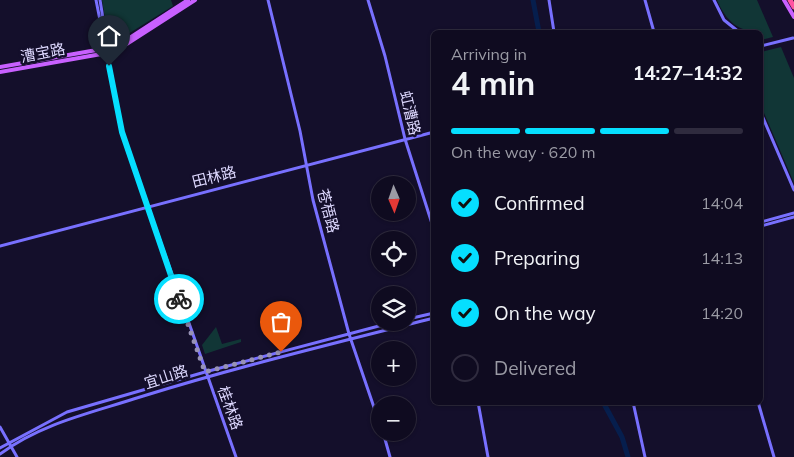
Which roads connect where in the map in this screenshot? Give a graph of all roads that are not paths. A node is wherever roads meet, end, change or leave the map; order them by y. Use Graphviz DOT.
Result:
graph roads {
  1 [pos="96,0"];
  2 [pos="100,0"];
  3 [pos="188,0"];
  4 [pos="195,0"];
  5 [pos="268,0"];
  6 [pos="368,0"];
  7 [pos="549,0"];
  8 [pos="645,0"];
  9 [pos="714,0"];
  10 [pos="784,0"];
  11 [pos="790,0"];
  12 [pos="794,7"];
  13 [pos="794,17"];
  14 [pos="554,30"];
  15 [pos="653,30"];
  16 [pos="736,30"];
  17 [pos="794,38"];
  18 [pos="763,46"];
  19 [pos="107,50"];
  20 [pos="0,67"];
  21 [pos="0,72"];
  22 [pos="763,118"];
  23 [pos="431,133"];
  24 [pos="405,140"];
  25 [pos="305,166"];
  26 [pos="794,190"];
  27 [pos="147,207"];
  28 [pos="794,213"];
  29 [pos="794,217"];
  30 [pos="431,221"];
  31 [pos="763,221"];
  32 [pos="763,225"];
  33 [pos="0,246"];
  34 [pos="431,314"];
  35 [pos="416,317"];
  36 [pos="431,319"];
  37 [pos="371,328"];
  38 [pos="349,334"];
  39 [pos="351,338"];
  40 [pos="206,374"];
  41 [pos="371,398"];
  42 [pos="479,405"];
  43 [pos="633,405"];
  44 [pos="759,405"];
  45 [pos="0,427"];
  46 [pos="385,441"];
  47 [pos="8,442"];
  48 [pos="11,446"];
  49 [pos="0,448"];
  50 [pos="0,454"];
  51 [pos="17,457"];
  52 [pos="236,457"];
  53 [pos="390,457"];
  54 [pos="488,457"];
  55 [pos="645,457"];
  56 [pos="774,457"];
  1 -- 19 [label="main road, 桂林路"];
  2 -- 19 [label="main road, 桂林路"];
  3 -- 19 [label="main road, 漕宝路"];
  4 -- 19 [label="main road, 漕宝路"];
  5 -- 25 [label="main road, 苍梧路"];
  6 -- 24 [label="main road, 虹漕路"];
  7 -- 14 [label="main road"];
  8 -- 15 [label="main road"];
  9 -- 16 [label="main road"];
  10 -- 13 [label="main road"];
  11 -- 12 [label="highway"];
  17 -- 18 [label="main road"];
  19 -- 20 [label="main road, 漕宝路"];
  19 -- 21 [label="main road, 漕宝路"];
  19 -- 27 [label="main road, 桂林路"];
  22 -- 26 [label="main road"];
  23 -- 24 [label="main road, 田林路"];
  24 -- 25 [label="main road, 田林路"];
  24 -- 30 [label="main road, 虹漕路"];
  25 -- 27 [label="main road, 田林路"];
  25 -- 38 [label="main road, 苍梧路"];
  27 -- 33 [label="main road, 田林路"];
  27 -- 40 [label="main road, 桂林路"];
  28 -- 31 [label="main road"];
  29 -- 32 [label="main road"];
  34 -- 35 [label="main road"];
  36 -- 39 [label="main road, 宜山路"];
  37 -- 38 [label="main road, 宜山路"];
  38 -- 39 [label="main road, 苍梧路"];
  38 -- 40 [label="main road, 宜山路"];
  39 -- 40 [label="main road, 宜山路"];
  39 -- 41 [label="main road, 苍梧路"];
  40 -- 47 [label="main road, 宜山路"];
  40 -- 48 [label="main road, 宜山路"];
  40 -- 52 [label="main road, 桂林路"];
  42 -- 54 [label="main road"];
  43 -- 55 [label="main road"];
  44 -- 56 [label="main road"];
  45 -- 47 [label="main road"];
  46 -- 53 [label="main road"];
  47 -- 48 [label="main road"];
  47 -- 49 [label="main road, 宜山路"];
  48 -- 50 [label="main road, 宜山路"];
  48 -- 51 [label="main road"];
}
